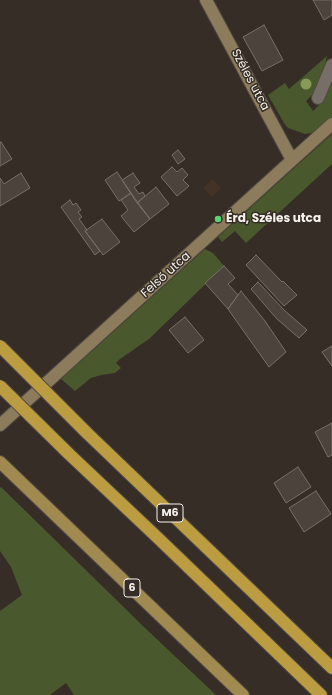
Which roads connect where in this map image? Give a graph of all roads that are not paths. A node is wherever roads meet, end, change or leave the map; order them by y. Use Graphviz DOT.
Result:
graph roads {
  1 [pos="206,0"];
  2 [pos="332,65"];
  3 [pos="318,98"];
  4 [pos="332,124"];
  5 [pos="292,160"];
  6 [pos="0,346"];
  7 [pos="0,386"];
  8 [pos="0,425"];
  9 [pos="0,462"];
  10 [pos="332,668"];
  11 [pos="243,695"];
  12 [pos="321,695"];
  1 -- 5 [label="street, Széles utca"];
  2 -- 3 [label="street"];
  4 -- 5 [label="street, Felső utca"];
  5 -- 8 [label="street, Felső utca"];
  6 -- 10 [label="highway, M6, bridge"];
  7 -- 12 [label="highway, M6, bridge"];
  9 -- 11 [label="main road, 6"];
}
